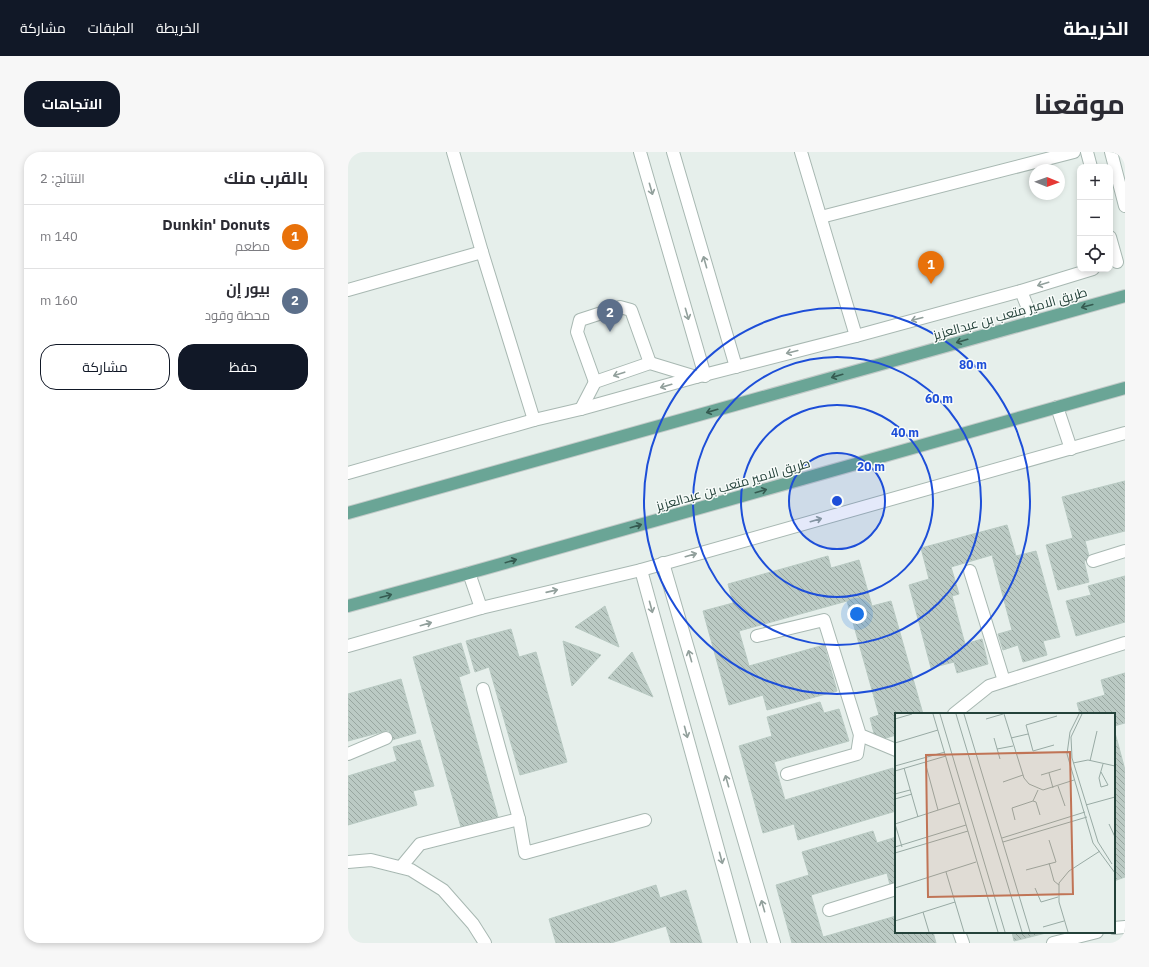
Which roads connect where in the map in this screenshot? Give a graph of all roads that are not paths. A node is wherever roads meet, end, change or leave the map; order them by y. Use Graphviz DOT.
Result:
graph roads {
  1 [pos="453,152"];
  2 [pos="640,152"];
  3 [pos="673,152"];
  4 [pos="801,152"];
  5 [pos="1074,152"];
  6 [pos="1087,152"];
  7 [pos="1111,152"];
  8 [pos="1090,164"];
  9 [pos="1125,206"];
  10 [pos="821,217"];
  11 [pos="1113,248"];
  12 [pos="482,252"];
  13 [pos="1117,262"];
  14 [pos="1083,272"];
  15 [pos="348,290"];
  16 [pos="1021,290"];
  17 [pos="1125,296"];
  18 [pos="1033,321"];
  19 [pos="856,336"];
  20 [pos="650,363"];
  21 [pos="736,367"];
  22 [pos="700,376"];
  23 [pos="595,382"];
  24 [pos="1125,388"];
  25 [pos="1057,407"];
  26 [pos="581,409"];
  27 [pos="534,420"];
  28 [pos="1125,433"];
  29 [pos="1071,449"];
  30 [pos="348,473"];
  31 [pos="348,513"];
  32 [pos="1125,551"];
  33 [pos="1094,561"];
  34 [pos="663,563"];
  35 [pos="641,570"];
  36 [pos="970,570"];
  37 [pos="469,573"];
  38 [pos="348,606"];
  39 [pos="481,608"];
  40 [pos="757,636"];
  41 [pos="1125,643"];
  42 [pos="348,646"];
  43 [pos="1004,681"];
  44 [pos="483,689"];
  45 [pos="955,713"];
  46 [pos="860,735"];
  47 [pos="386,738"];
  48 [pos="895,750"];
  49 [pos="348,754"];
  50 [pos="787,774"];
  51 [pos="519,819"];
  52 [pos="645,820"];
  53 [pos="348,862"];
  54 [pos="401,867"];
  55 [pos="895,889"];
  56 [pos="829,910"];
  57 [pos="1125,927"];
  58 [pos="1115,928"];
  59 [pos="959,933"];
  60 [pos="1093,933"];
  61 [pos="485,943"];
  62 [pos="744,943"];
  63 [pos="774,943"];
  64 [pos="963,943"];
  65 [pos="1053,943"];
  1 -- 12 [label="street"];
  2 -- 22 [label="street, one-way"];
  21 -- 3 [label="street, one-way"];
  4 -- 10 [label="street"];
  5 -- 10 [label="street"];
  6 -- 8 [label="street"];
  7 -- 9 [label="street"];
  10 -- 19 [label="street"];
  11 -- 13 [label="street"];
  12 -- 15 [label="street"];
  12 -- 27 [label="street"];
  14 -- 16 [label="street, one-way"];
  16 -- 18 [label="street"];
  16 -- 19 [label="street, one-way"];
  17 -- 18 [label="main road, طريق الامير متعب بن عبدالعزيز, one-way"];
  18 -- 31 [label="main road, طريق الامير متعب بن عبدالعزيز, one-way"];
  19 -- 21 [label="street, one-way"];
  20 -- 22 [label="street"];
  20 -- 23 [label="street, one-way"];
  20 -- 23 [label="street"];
  21 -- 22 [label="street"];
  22 -- 26 [label="street, one-way"];
  23 -- 26 [label="street"];
  24 -- 25 [label="main road, طريق الامير متعب بن عبدالعزيز"];
  25 -- 29 [label="street"];
  37 -- 25 [label="main road, طريق الامير متعب بن عبدالعزيز, one-way"];
  26 -- 27 [label="street"];
  27 -- 30 [label="street"];
  28 -- 29 [label="street"];
  34 -- 29 [label="street, one-way"];
  32 -- 33 [label="street"];
  34 -- 35 [label="street"];
  63 -- 34 [label="street, one-way"];
  39 -- 35 [label="street, one-way"];
  35 -- 62 [label="street, one-way"];
  36 -- 43 [label="street"];
  38 -- 37 [label="main road, طريق الامير متعب بن عبدالعزيز, one-way"];
  37 -- 39 [label="street"];
  42 -- 39 [label="street, one-way"];
  40 -- 46 [label="street"];
  41 -- 43 [label="street"];
  43 -- 45 [label="street"];
  44 -- 51 [label="street"];
  46 -- 48 [label="street"];
  46 -- 50 [label="street"];
  47 -- 49 [label="street"];
  51 -- 52 [label="street"];
  51 -- 54 [label="street"];
  53 -- 54 [label="street"];
  54 -- 61 [label="street"];
  55 -- 56 [label="street"];
  57 -- 58 [label="street"];
  59 -- 64 [label="street"];
  60 -- 65 [label="street"];
}
